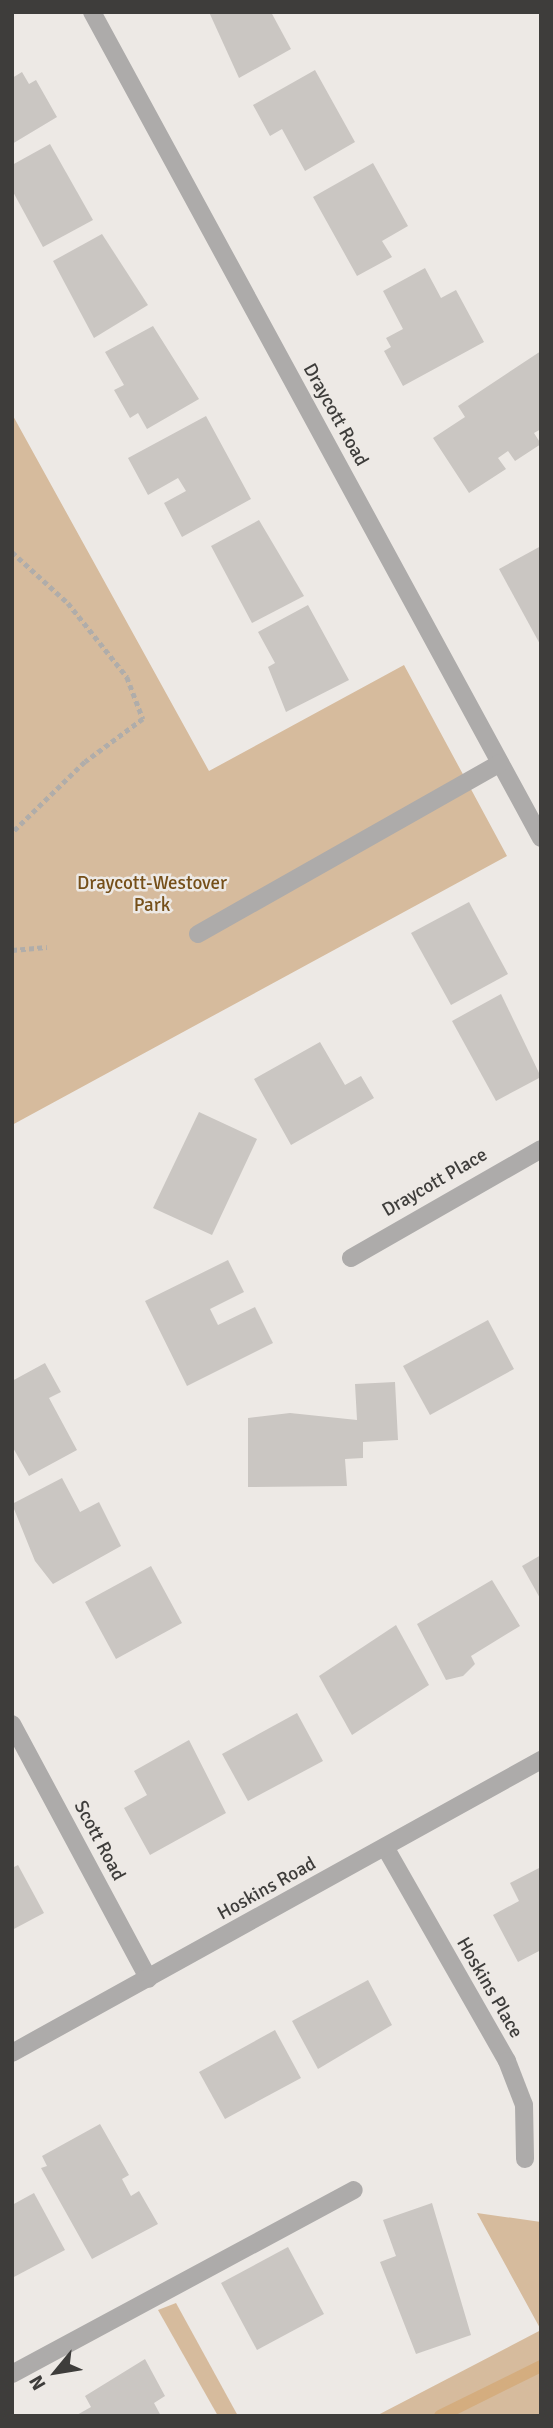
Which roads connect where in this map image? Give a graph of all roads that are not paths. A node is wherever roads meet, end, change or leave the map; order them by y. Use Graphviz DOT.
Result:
graph roads {
  1 [pos="92,12"];
  2 [pos="500,763"];
  3 [pos="541,838"];
  4 [pos="198,934"];
  5 [pos="541,1149"];
  6 [pos="351,1258"];
  7 [pos="12,1724"];
  8 [pos="541,1760"];
  9 [pos="385,1847"];
  10 [pos="149,1979"];
  11 [pos="12,2053"];
  12 [pos="525,2158"];
  13 [pos="354,2190"];
  14 [pos="12,2374"];
  1 -- 2 [label="street, Draycott Road"];
  2 -- 3 [label="street, Draycott Road"];
  2 -- 4 [label="street"];
  5 -- 6 [label="street, Draycott Place"];
  7 -- 10 [label="street, Scott Road"];
  8 -- 9 [label="street, Hoskins Road"];
  9 -- 10 [label="street, Hoskins Road"];
  9 -- 12 [label="street, Hoskins Place"];
  10 -- 11 [label="street, Hoskins Road"];
  13 -- 14 [label="street"];
}
